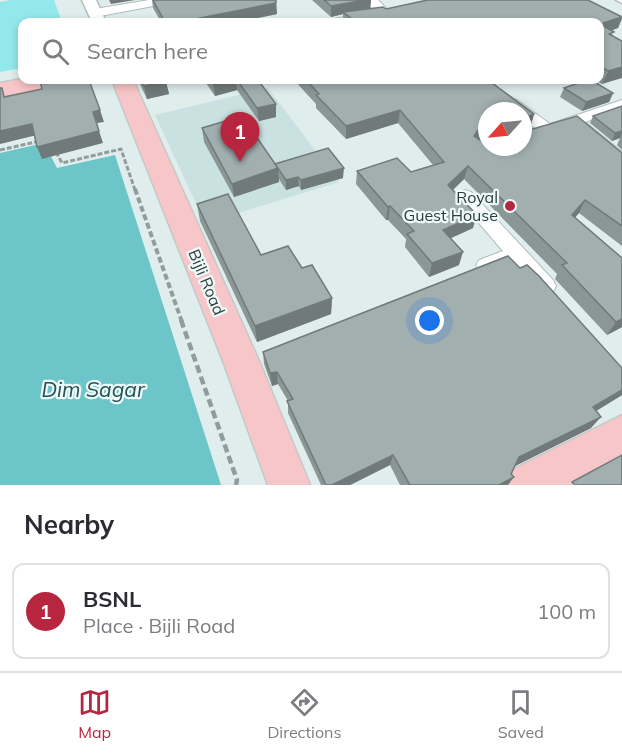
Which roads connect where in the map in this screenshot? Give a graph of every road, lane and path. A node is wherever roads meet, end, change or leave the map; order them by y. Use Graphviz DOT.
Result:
graph roads {
  1 [pos="170,0"];
  2 [pos="372,0"];
  3 [pos="94,12"];
  4 [pos="356,18"];
  5 [pos="18,72"];
  6 [pos="0,76"];
  7 [pos="32,84"];
  8 [pos="124,84"];
  9 [pos="0,90"];
  10 [pos="504,97"];
  11 [pos="622,104"];
  12 [pos="574,121"];
  13 [pos="548,130"];
  14 [pos="532,135"];
  15 [pos="46,140"];
  16 [pos="51,142"];
  17 [pos="0,150"];
  18 [pos="622,161"];
  19 [pos="465,196"];
  20 [pos="517,254"];
  21 [pos="462,275"];
  22 [pos="562,304"];
  23 [pos="622,434"];
  24 [pos="236,485"];
  25 [pos="289,485"];
  26 [pos="527,485"];
  1 -- 3 [label="street"];
  2 -- 4 [label="street"];
  5 -- 6 [label="main road"];
  7 -- 9 [label="main road"];
  8 -- 25 [label="main road, Bijli Road"];
  10 -- 13 [label="street"];
  11 -- 12 [label="street"];
  12 -- 13 [label="street"];
  12 -- 18 [label="street"];
  13 -- 14 [label="street"];
  15 -- 17 [label="path"];
  16 -- 24 [label="path"];
  19 -- 20 [label="street"];
  20 -- 21 [label="street"];
  20 -- 22 [label="street"];
  23 -- 26 [label="main road"];
}
